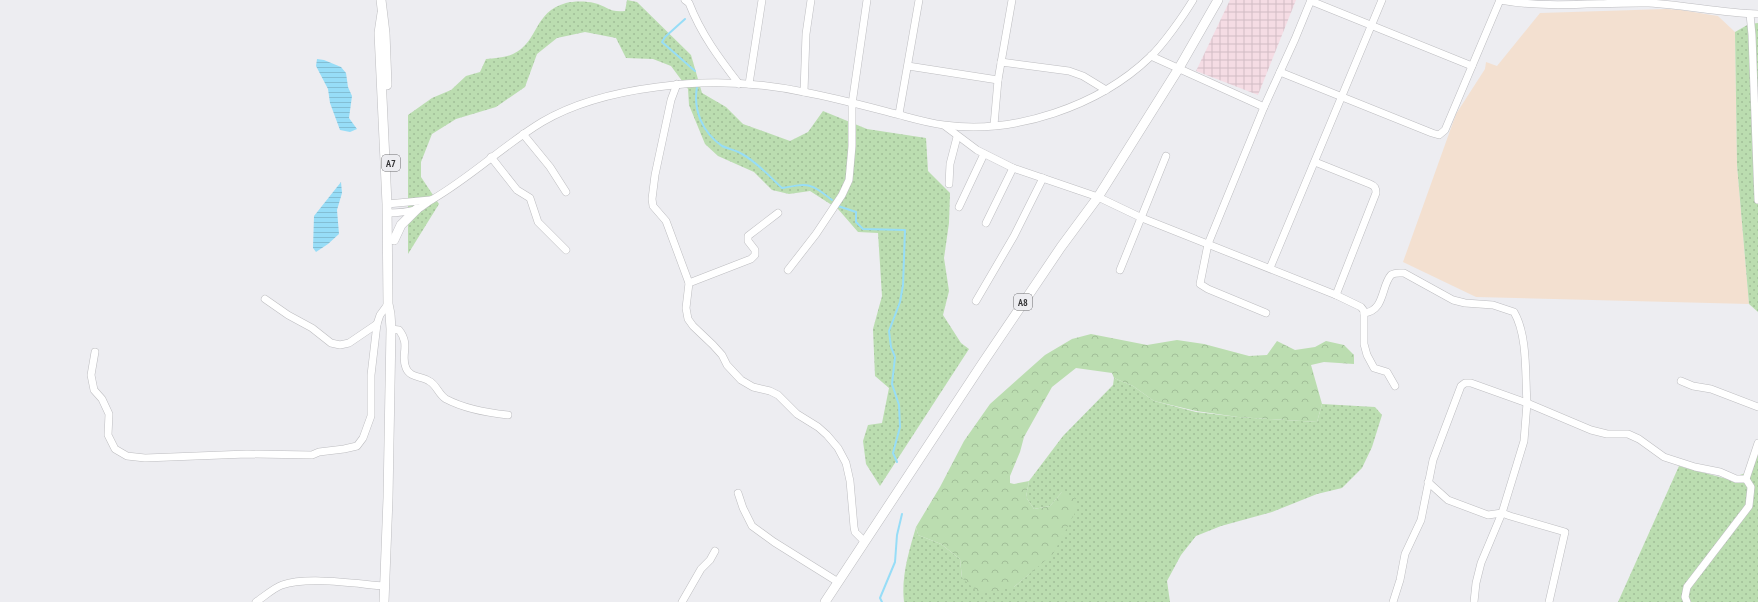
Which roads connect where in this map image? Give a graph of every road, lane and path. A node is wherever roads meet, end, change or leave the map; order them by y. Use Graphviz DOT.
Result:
graph roads {
  1 [pos="381,0"];
  2 [pos="685,0"];
  3 [pos="762,0"];
  4 [pos="811,0"];
  5 [pos="867,0"];
  6 [pos="919,0"];
  7 [pos="1012,0"];
  8 [pos="1193,0"];
  9 [pos="1218,0"];
  10 [pos="1311,0"];
  11 [pos="1382,0"];
  12 [pos="1500,0"];
  13 [pos="1750,14"];
  14 [pos="1758,14"];
  15 [pos="1372,25"];
  16 [pos="1152,56"];
  17 [pos="1001,62"];
  18 [pos="908,66"];
  19 [pos="1472,66"];
  20 [pos="1180,68"];
  21 [pos="1280,72"];
  22 [pos="998,80"];
  23 [pos="677,84"];
  24 [pos="740,84"];
  25 [pos="749,84"];
  26 [pos="1106,90"];
  27 [pos="804,92"];
  28 [pos="1342,97"];
  29 [pos="852,104"];
  30 [pos="1264,107"];
  31 [pos="899,114"];
  32 [pos="945,125"];
  33 [pos="994,125"];
  34 [pos="523,134"];
  35 [pos="958,137"];
  36 [pos="984,154"];
  37 [pos="1166,156"];
  38 [pos="491,157"];
  39 [pos="1315,162"];
  40 [pos="1013,168"];
  41 [pos="1043,178"];
  42 [pos="948,184"];
  43 [pos="566,192"];
  44 [pos="1098,197"];
  45 [pos="430,200"];
  46 [pos="1758,200"];
  47 [pos="959,207"];
  48 [pos="390,208"];
  49 [pos="417,209"];
  50 [pos="778,213"];
  51 [pos="1142,218"];
  52 [pos="986,223"];
  53 [pos="394,240"];
  54 [pos="1208,244"];
  55 [pos="566,250"];
  56 [pos="1270,268"];
  57 [pos="788,270"];
  58 [pos="1120,270"];
  59 [pos="688,283"];
  60 [pos="1336,295"];
  61 [pos="265,299"];
  62 [pos="976,301"];
  63 [pos="388,304"];
  64 [pos="1266,313"];
  65 [pos="1364,313"];
  66 [pos="390,314"];
  67 [pos="377,324"];
  68 [pos="391,329"];
  69 [pos="95,352"];
  70 [pos="1681,381"];
  71 [pos="1395,386"];
  72 [pos="1527,403"];
  73 [pos="1758,407"];
  74 [pos="508,415"];
  75 [pos="1758,443"];
  76 [pos="1746,479"];
  77 [pos="1428,482"];
  78 [pos="738,493"];
  79 [pos="1502,512"];
  80 [pos="864,541"];
  81 [pos="715,551"];
  82 [pos="838,582"];
  83 [pos="385,586"];
  84 [pos="256,602"];
  85 [pos="384,602"];
  86 [pos="682,602"];
  87 [pos="825,602"];
  88 [pos="1393,602"];
  89 [pos="1474,602"];
  90 [pos="1549,602"];
  91 [pos="1687,602"];
  1 -- 48 [label="main road, A7"];
  2 -- 24 [label="street"];
  3 -- 25 [label="street"];
  4 -- 27 [label="street"];
  5 -- 29 [label="street"];
  6 -- 18 [label="street"];
  7 -- 17 [label="street"];
  8 -- 16 [label="street"];
  9 -- 20 [label="main road, A8"];
  10 -- 15 [label="street"];
  10 -- 21 [label="street"];
  11 -- 15 [label="street"];
  12 -- 13 [label="street"];
  12 -- 19 [label="street"];
  13 -- 14 [label="street"];
  13 -- 46 [label="street"];
  15 -- 19 [label="street"];
  15 -- 28 [label="street"];
  16 -- 20 [label="street"];
  16 -- 26 [label="street"];
  17 -- 22 [label="street"];
  17 -- 26 [label="street"];
  18 -- 22 [label="street"];
  18 -- 31 [label="street"];
  19 -- 28 [label="street"];
  20 -- 30 [label="street"];
  20 -- 44 [label="main road, A8"];
  21 -- 28 [label="street"];
  21 -- 30 [label="street"];
  22 -- 33 [label="street"];
  23 -- 24 [label="street"];
  23 -- 34 [label="street"];
  23 -- 59 [label="street"];
  24 -- 25 [label="street"];
  25 -- 27 [label="street"];
  26 -- 33 [label="street"];
  27 -- 29 [label="street"];
  28 -- 39 [label="street"];
  29 -- 31 [label="street"];
  29 -- 57 [label="street"];
  30 -- 54 [label="street"];
  31 -- 32 [label="street"];
  32 -- 33 [label="street"];
  32 -- 35 [label="street"];
  34 -- 38 [label="street"];
  34 -- 43 [label="street"];
  35 -- 36 [label="street"];
  35 -- 42 [label="street"];
  36 -- 40 [label="street"];
  36 -- 47 [label="street"];
  37 -- 51 [label="street"];
  38 -- 45 [label="street"];
  38 -- 55 [label="street"];
  39 -- 56 [label="street"];
  39 -- 60 [label="street"];
  40 -- 41 [label="street"];
  40 -- 52 [label="street"];
  41 -- 44 [label="street"];
  41 -- 62 [label="street"];
  44 -- 51 [label="street"];
  44 -- 80 [label="main road, A8"];
  45 -- 48 [label="street"];
  45 -- 49 [label="street"];
  48 -- 49 [label="street"];
  48 -- 53 [label="main road, A7"];
  48 -- 63 [label="main road, A7"];
  49 -- 53 [label="main road"];
  50 -- 59 [label="street"];
  51 -- 54 [label="street"];
  51 -- 58 [label="street"];
  53 -- 66 [label="main road, A7"];
  54 -- 56 [label="street"];
  54 -- 64 [label="street"];
  56 -- 60 [label="street"];
  59 -- 80 [label="street"];
  60 -- 65 [label="street"];
  61 -- 67 [label="street"];
  63 -- 66 [label="main road, A7"];
  63 -- 67 [label="street"];
  65 -- 71 [label="street"];
  65 -- 72 [label="street"];
  66 -- 68 [label="main road, A7"];
  67 -- 69 [label="street"];
  68 -- 74 [label="street"];
  68 -- 83 [label="main road, A7"];
  70 -- 73 [label="street"];
  72 -- 76 [label="street"];
  72 -- 77 [label="street"];
  72 -- 79 [label="street"];
  75 -- 76 [label="street"];
  76 -- 91 [label="street"];
  77 -- 79 [label="street"];
  77 -- 88 [label="street"];
  78 -- 82 [label="street"];
  79 -- 89 [label="street"];
  79 -- 90 [label="street"];
  80 -- 82 [label="main road, A8"];
  81 -- 86 [label="street"];
  82 -- 87 [label="main road, A8"];
  83 -- 84 [label="street"];
  83 -- 85 [label="main road, A7"];
}
